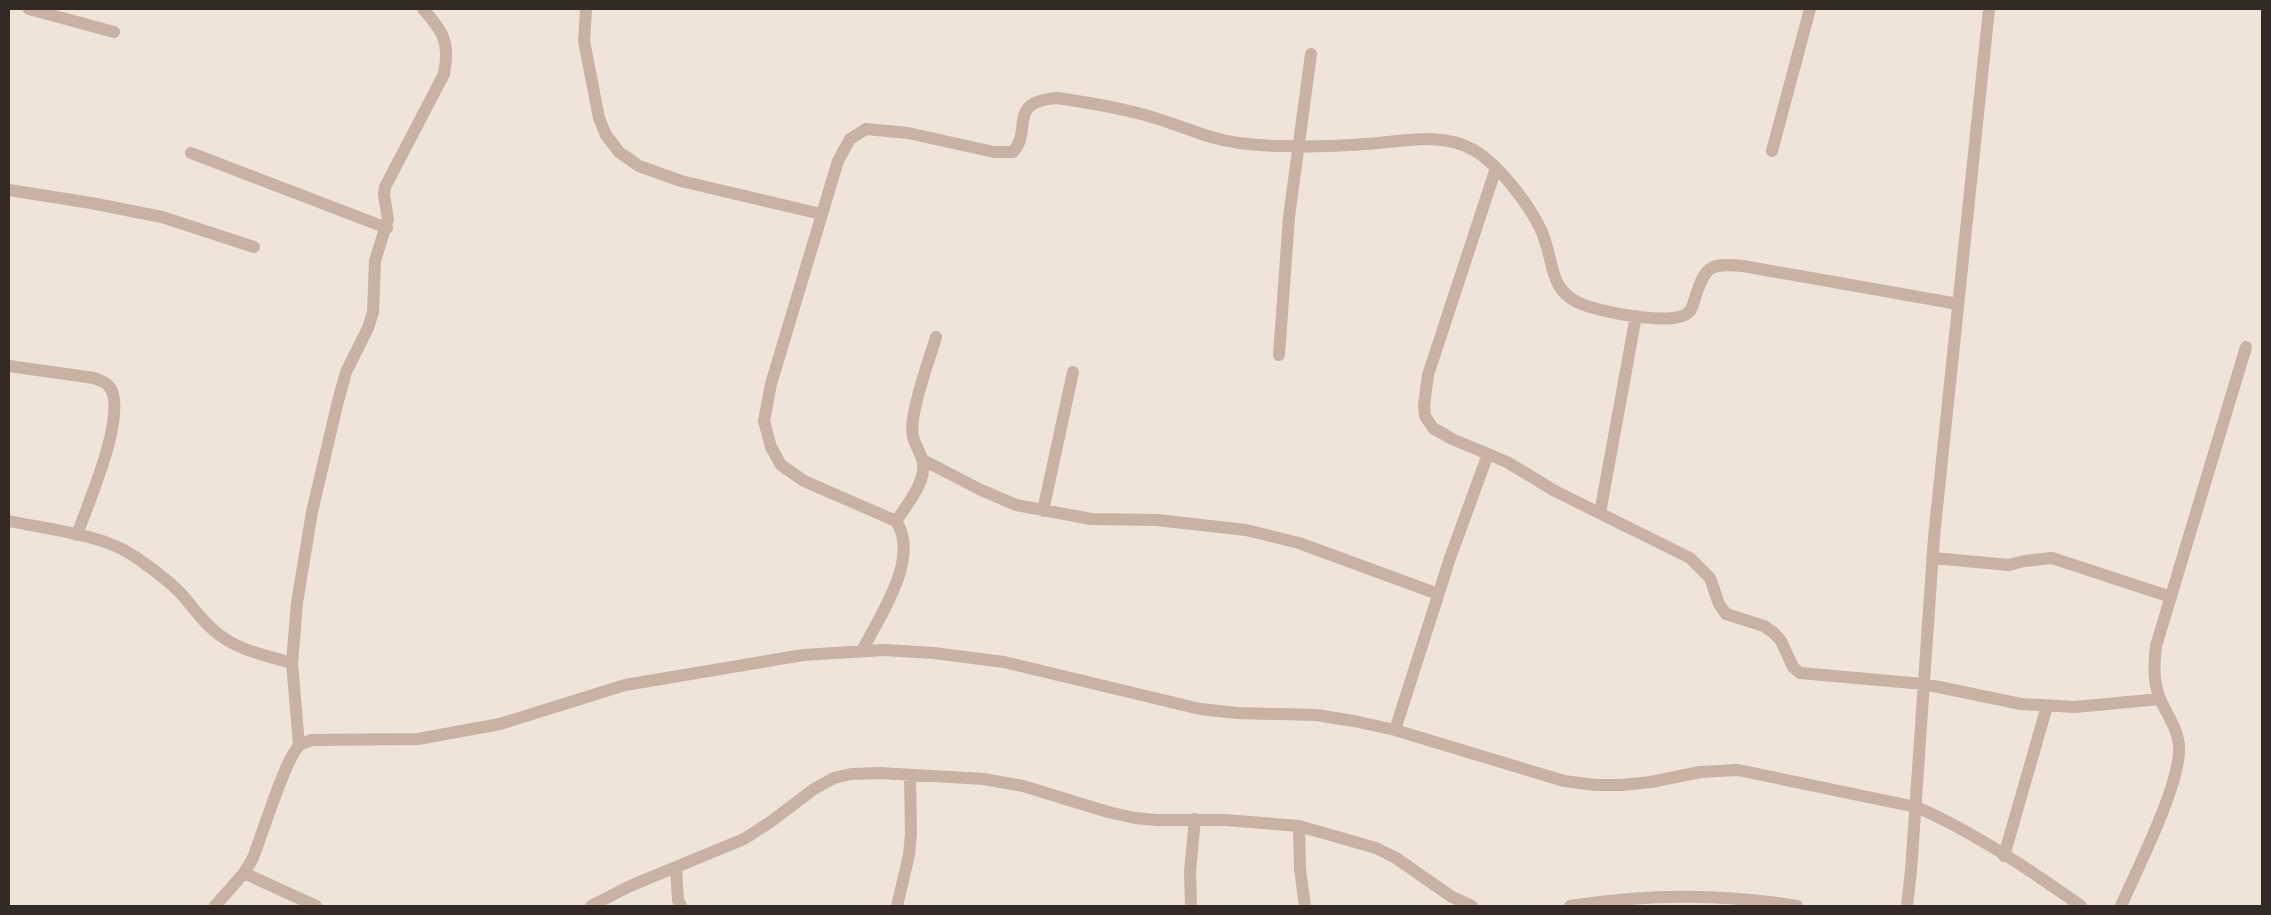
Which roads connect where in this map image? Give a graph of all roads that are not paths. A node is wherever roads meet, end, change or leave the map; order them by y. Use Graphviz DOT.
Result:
graph roads {
  1 [pos="29,9"];
  2 [pos="423,9"];
  3 [pos="586,9"];
  4 [pos="1810,9"];
  5 [pos="1989,9"];
  6 [pos="114,32"];
  7 [pos="1311,54"];
  8 [pos="1298,146"];
  9 [pos="1772,150"];
  10 [pos="191,153"];
  11 [pos="1496,168"];
  12 [pos="9,190"];
  13 [pos="821,214"];
  14 [pos="387,228"];
  15 [pos="254,247"];
  16 [pos="1958,304"];
  17 [pos="1636,316"];
  18 [pos="936,337"];
  19 [pos="2246,347"];
  20 [pos="1279,355"];
  21 [pos="9,366"];
  22 [pos="1072,372"];
  23 [pos="1488,454"];
  24 [pos="923,460"];
  25 [pos="1042,511"];
  26 [pos="1600,513"];
  27 [pos="9,521"];
  28 [pos="896,522"];
  29 [pos="77,535"];
  30 [pos="1933,558"];
  31 [pos="1438,594"];
  32 [pos="2171,597"];
  33 [pos="862,651"];
  34 [pos="292,663"];
  35 [pos="1924,684"];
  36 [pos="2160,699"];
  37 [pos="2047,706"];
  38 [pos="1395,730"];
  39 [pos="300,745"];
  40 [pos="910,774"];
  41 [pos="1916,807"];
  42 [pos="1195,819"];
  43 [pos="1299,826"];
  44 [pos="2004,856"];
  45 [pos="676,868"];
  46 [pos="244,873"];
  47 [pos="1705,901"];
  48 [pos="215,906"];
  49 [pos="316,906"];
  50 [pos="591,906"];
  51 [pos="681,906"];
  52 [pos="897,906"];
  53 [pos="1190,906"];
  54 [pos="1305,906"];
  55 [pos="1471,906"];
  56 [pos="1570,906"];
  57 [pos="1797,906"];
  58 [pos="1907,906"];
  59 [pos="2081,906"];
  60 [pos="2121,906"];
  1 -- 6 [label="street"];
  2 -- 14 [label="street"];
  3 -- 13 [label="street"];
  4 -- 9 [label="street"];
  5 -- 16 [label="street"];
  7 -- 8 [label="street"];
  8 -- 11 [label="street"];
  8 -- 13 [label="street"];
  8 -- 20 [label="street"];
  10 -- 14 [label="street"];
  11 -- 17 [label="street"];
  11 -- 23 [label="street"];
  12 -- 15 [label="street"];
  13 -- 28 [label="street"];
  14 -- 34 [label="street"];
  16 -- 17 [label="street"];
  16 -- 30 [label="street"];
  17 -- 26 [label="street"];
  18 -- 24 [label="street"];
  19 -- 32 [label="street"];
  21 -- 29 [label="street"];
  22 -- 25 [label="street"];
  23 -- 26 [label="street"];
  23 -- 31 [label="street"];
  24 -- 25 [label="street"];
  24 -- 28 [label="street"];
  25 -- 31 [label="street"];
  26 -- 35 [label="street"];
  27 -- 29 [label="street"];
  28 -- 33 [label="street"];
  29 -- 34 [label="street"];
  30 -- 32 [label="street"];
  30 -- 35 [label="street"];
  31 -- 38 [label="street"];
  32 -- 36 [label="street"];
  33 -- 38 [label="street"];
  33 -- 39 [label="street"];
  34 -- 39 [label="street"];
  35 -- 37 [label="street"];
  35 -- 41 [label="street"];
  36 -- 37 [label="street"];
  36 -- 60 [label="street"];
  37 -- 44 [label="street"];
  38 -- 41 [label="street"];
  39 -- 46 [label="street"];
  40 -- 42 [label="street"];
  40 -- 45 [label="street"];
  40 -- 52 [label="street"];
  41 -- 44 [label="street"];
  41 -- 58 [label="street"];
  42 -- 43 [label="street"];
  42 -- 53 [label="street"];
  43 -- 54 [label="street"];
  43 -- 55 [label="street"];
  44 -- 59 [label="street"];
  45 -- 50 [label="street"];
  45 -- 51 [label="street"];
  46 -- 48 [label="street"];
  46 -- 49 [label="street"];
  47 -- 56 [label="street"];
  47 -- 57 [label="street"];
}
